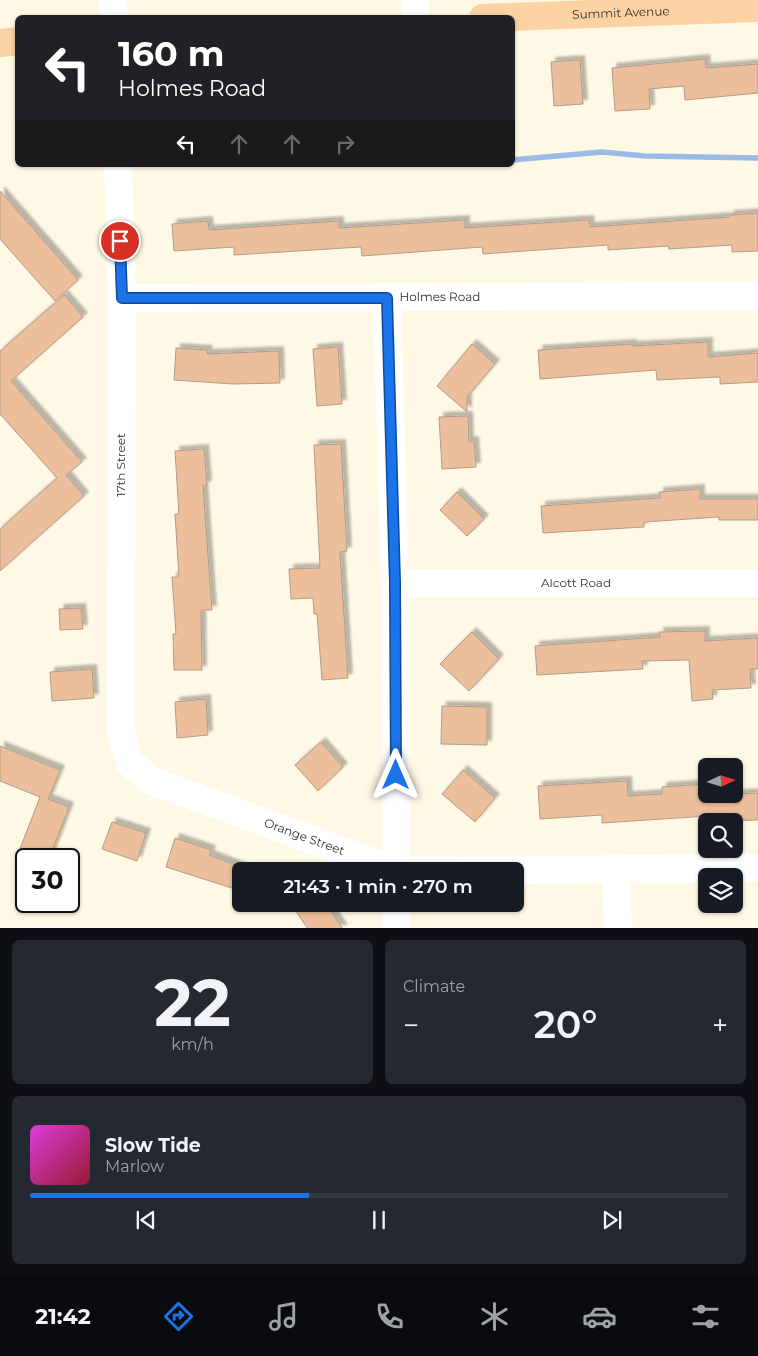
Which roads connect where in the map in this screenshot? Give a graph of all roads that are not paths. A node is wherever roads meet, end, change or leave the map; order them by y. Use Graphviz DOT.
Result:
graph roads {
  1 [pos="114,0"];
  2 [pos="415,0"];
  3 [pos="707,5"];
  4 [pos="758,8"];
  5 [pos="114,15"];
  6 [pos="416,15"];
  7 [pos="515,16"];
  8 [pos="15,41"];
  9 [pos="0,42"];
  10 [pos="118,167"];
  11 [pos="758,296"];
  12 [pos="122,298"];
  13 [pos="387,298"];
  14 [pos="395,583"];
  15 [pos="758,583"];
  16 [pos="130,763"];
  17 [pos="372,862"];
  18 [pos="397,862"];
  19 [pos="616,868"];
  20 [pos="758,868"];
  21 [pos="524,869"];
  22 [pos="397,912"];
  23 [pos="396,928"];
  24 [pos="618,928"];
  1 -- 5 [label="street"];
  2 -- 6 [label="street"];
  3 -- 4 [label="main road, Summit Avenue"];
  3 -- 7 [label="main road, Summit Avenue"];
  8 -- 9 [label="main road"];
  10 -- 12 [label="street, 17th Street"];
  11 -- 13 [label="street, Holmes Road"];
  12 -- 13 [label="street, Holmes Road"];
  12 -- 16 [label="street, 17th Street"];
  13 -- 14 [label="street"];
  14 -- 15 [label="street, Alcott Road"];
  14 -- 18 [label="street"];
  16 -- 17 [label="street, Orange Street"];
  19 -- 20 [label="street, Orange Street"];
  19 -- 21 [label="street, Orange Street"];
  19 -- 24 [label="street"];
  22 -- 23 [label="street"];
}
